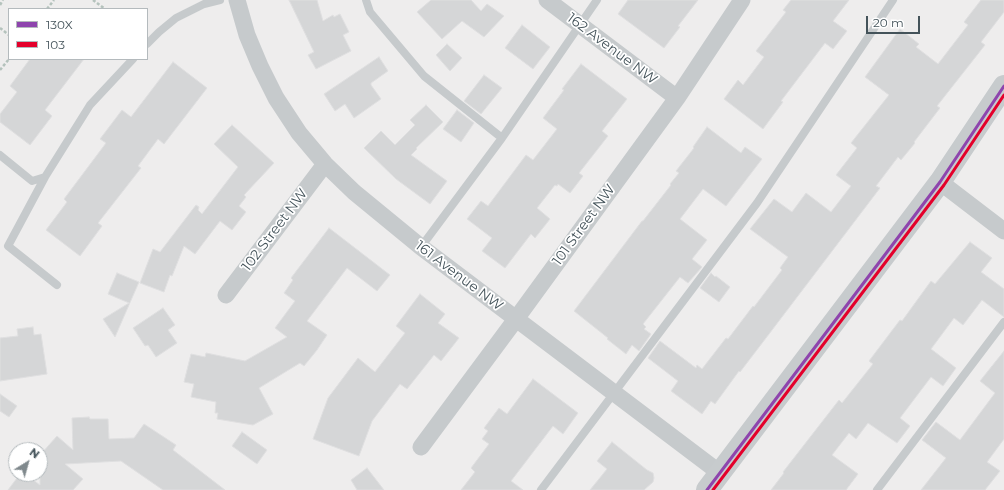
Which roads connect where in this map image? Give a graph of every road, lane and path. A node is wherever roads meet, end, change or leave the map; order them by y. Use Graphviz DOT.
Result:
graph roads {
  1 [pos="3,0"];
  2 [pos="54,0"];
  3 [pos="93,0"];
  4 [pos="220,0"];
  5 [pos="237,0"];
  6 [pos="366,0"];
  7 [pos="547,0"];
  8 [pos="597,0"];
  9 [pos="742,0"];
  10 [pos="893,0"];
  11 [pos="0,5"];
  12 [pos="48,8"];
  13 [pos="104,8"];
  14 [pos="580,24"];
  15 [pos="0,28"];
  16 [pos="8,34"];
  17 [pos="148,43"];
  18 [pos="8,60"];
  19 [pos="132,60"];
  20 [pos="0,70"];
  21 [pos="1004,86"];
  22 [pos="677,98"];
  23 [pos="502,138"];
  24 [pos="0,155"];
  25 [pos="324,164"];
  26 [pos="45,177"];
  27 [pos="940,182"];
  28 [pos="1004,231"];
  29 [pos="421,247"];
  30 [pos="57,285"];
  31 [pos="226,295"];
  32 [pos="516,319"];
  33 [pos="1004,322"];
  34 [pos="614,392"];
  35 [pos="421,447"];
  36 [pos="720,473"];
  37 [pos="541,490"];
  38 [pos="707,490"];
  39 [pos="877,490"];
  1 -- 11 [label="path"];
  2 -- 12 [label="path"];
  3 -- 13 [label="path"];
  4 -- 17 [label="lane"];
  5 -- 25 [label="street, 161 Avenue NW"];
  6 -- 23 [label="lane"];
  7 -- 14 [label="street, 162 Avenue NW"];
  8 -- 14 [label="lane"];
  9 -- 22 [label="street, 101 Street NW"];
  10 -- 34 [label="lane"];
  14 -- 22 [label="street, 162 Avenue NW"];
  14 -- 23 [label="lane"];
  15 -- 16 [label="path"];
  18 -- 20 [label="path"];
  19 -- 26 [label="lane"];
  21 -- 27 [label="street"];
  22 -- 32 [label="street, 101 Street NW"];
  23 -- 29 [label="lane"];
  24 -- 26 [label="lane"];
  25 -- 29 [label="street, 161 Avenue NW"];
  25 -- 31 [label="street, 102 Street NW"];
  26 -- 30 [label="lane"];
  27 -- 28 [label="street"];
  27 -- 36 [label="street"];
  29 -- 32 [label="street, 161 Avenue NW"];
  32 -- 34 [label="street, 161 Avenue NW"];
  32 -- 35 [label="street, 101 Street NW"];
  33 -- 39 [label="lane"];
  34 -- 36 [label="street, 161 Avenue NW"];
  34 -- 37 [label="lane"];
  36 -- 38 [label="street"];
}
